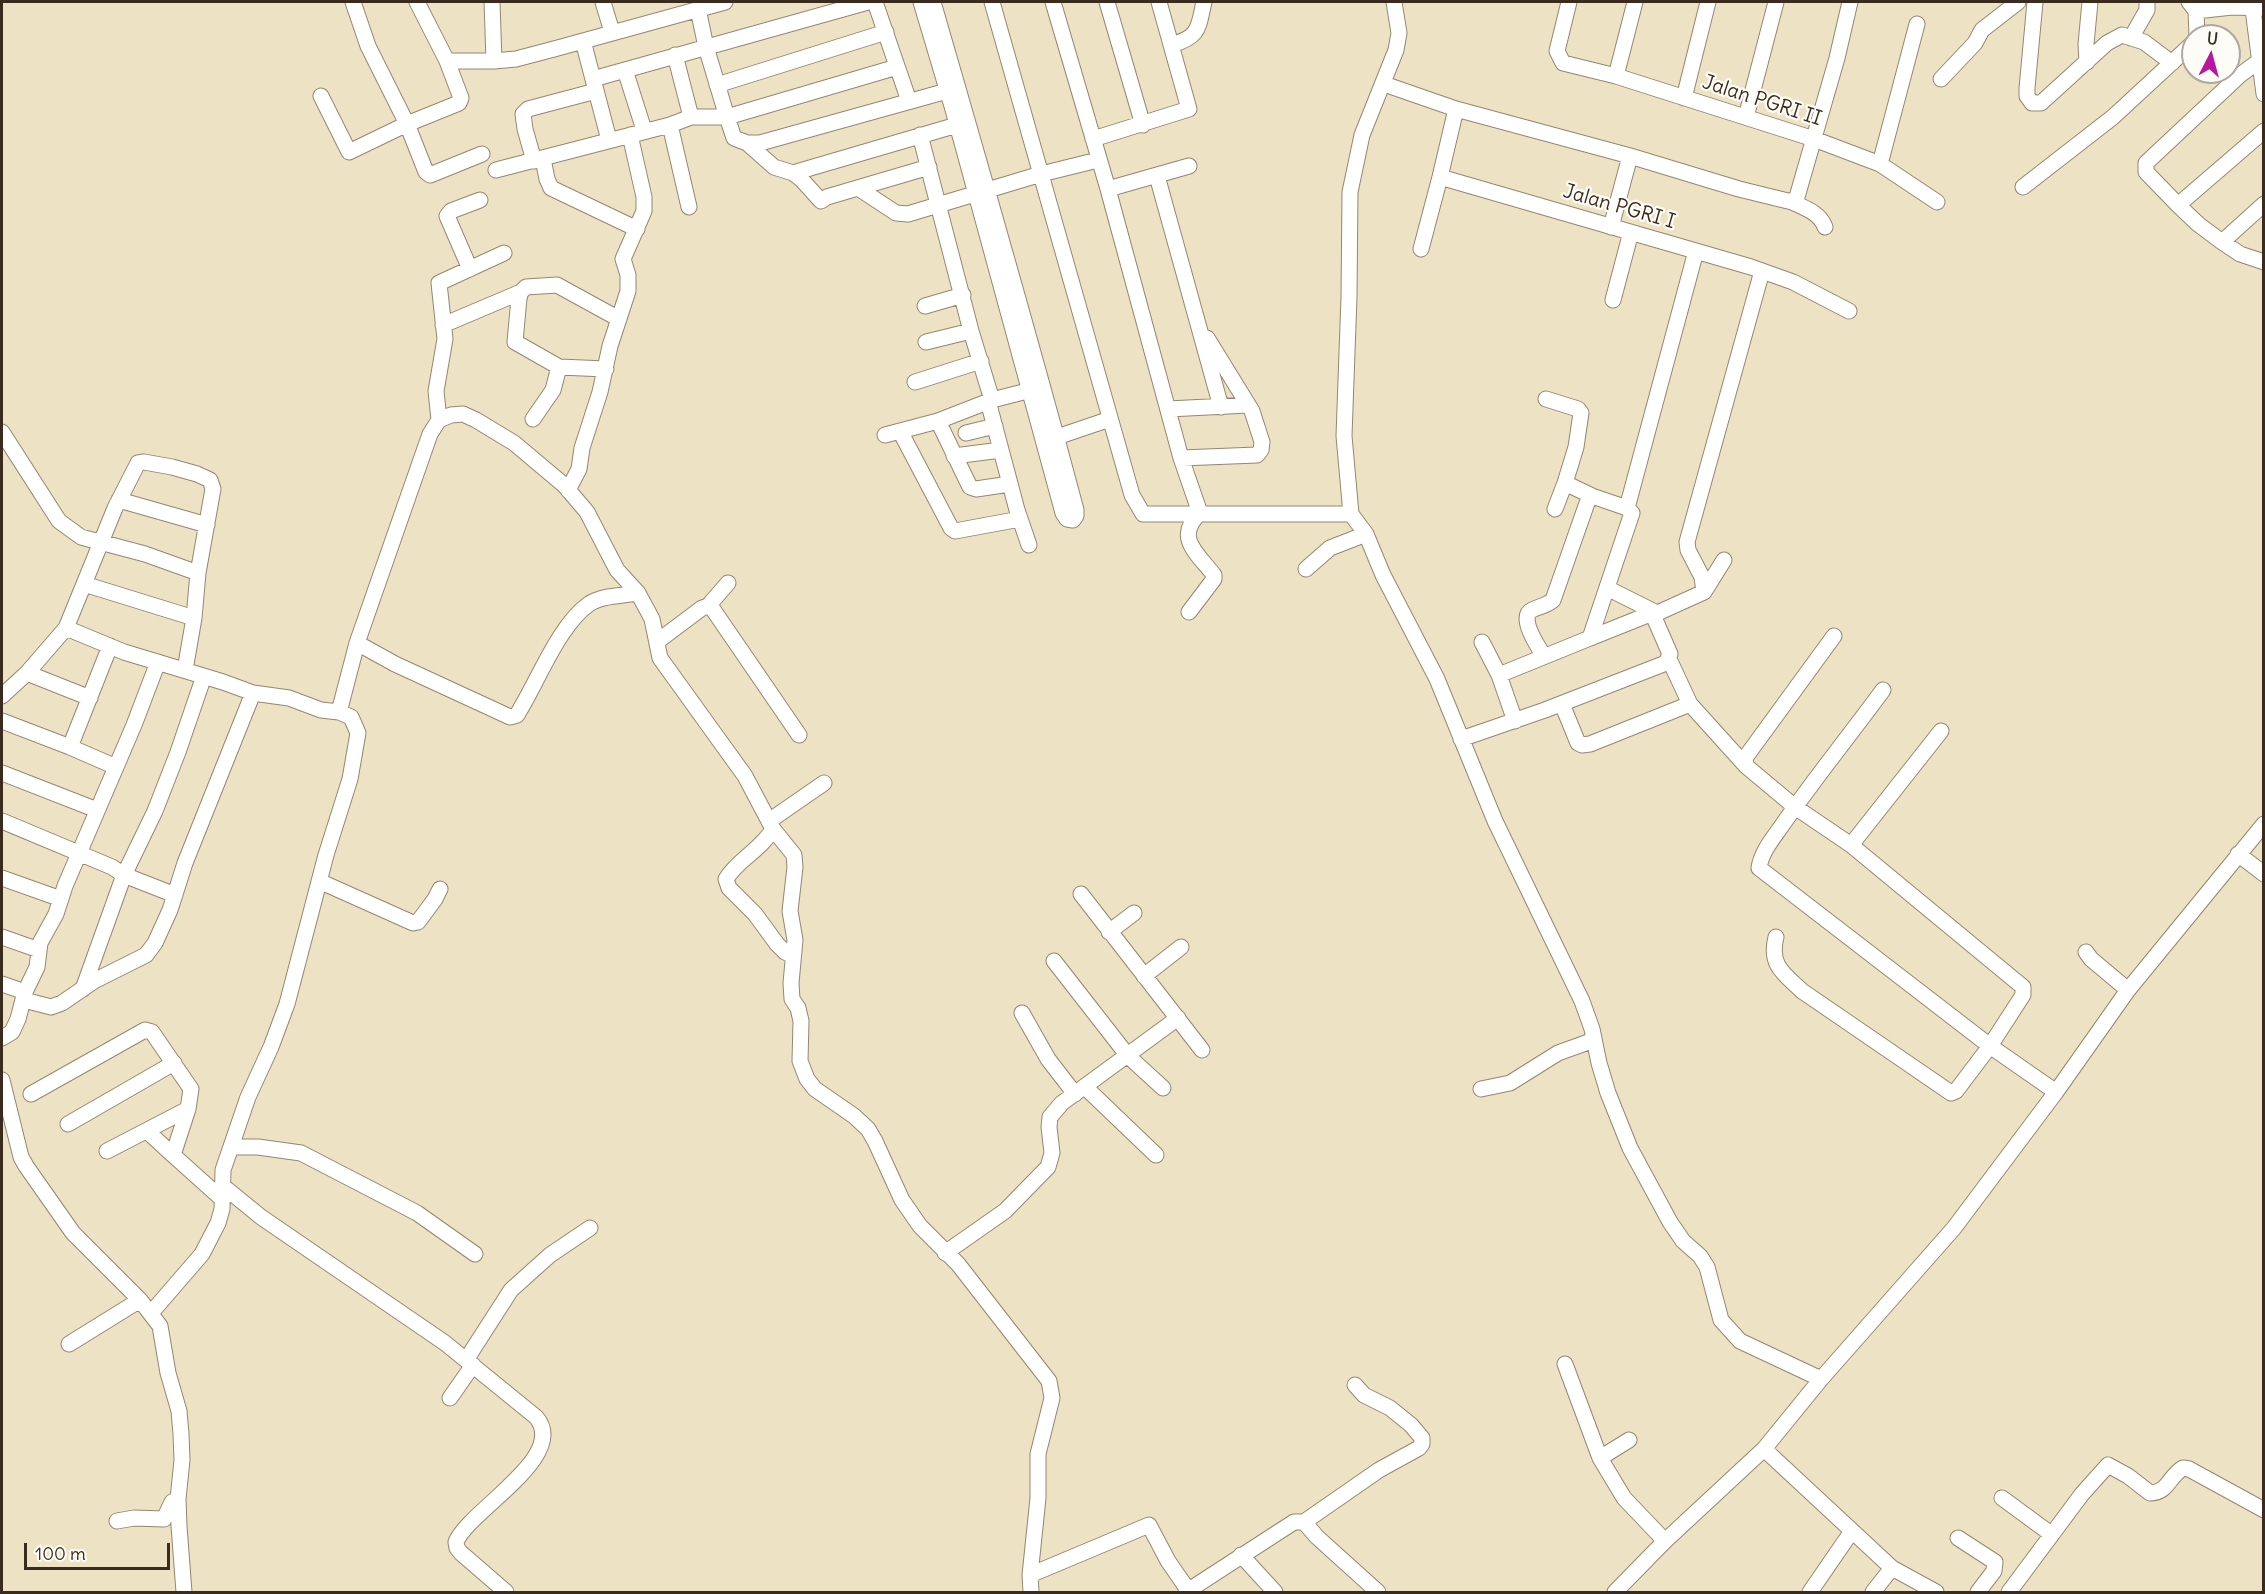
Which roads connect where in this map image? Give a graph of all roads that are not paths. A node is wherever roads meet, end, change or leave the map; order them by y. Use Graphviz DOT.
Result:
graph roads {
  1 [pos="353,2"];
  2 [pos="417,2"];
  3 [pos="492,2"];
  4 [pos="603,2"];
  5 [pos="725,2"];
  6 [pos="868,2"];
  7 [pos="875,2"];
  8 [pos="921,2"];
  9 [pos="933,2"];
  10 [pos="993,2"];
  11 [pos="1053,2"];
  12 [pos="1107,2"];
  13 [pos="1159,2"];
  14 [pos="1204,2"];
  15 [pos="1394,2"];
  16 [pos="1569,2"];
  17 [pos="1635,2"];
  18 [pos="1708,2"];
  19 [pos="1776,2"];
  20 [pos="1850,2"];
  21 [pos="2018,2"];
  22 [pos="2036,2"];
  23 [pos="2090,2"];
  24 [pos="2147,2"];
  25 [pos="2256,5"];
  26 [pos="2193,6"];
  27 [pos="698,9"];
  28 [pos="1917,24"];
  29 [pos="2195,24"];
  30 [pos="612,32"];
  31 [pos="886,32"];
  32 [pos="2131,38"];
  33 [pos="583,41"];
  34 [pos="1171,45"];
  35 [pos="706,47"];
  36 [pos="2181,54"];
  37 [pos="675,55"];
  38 [pos="447,61"];
  39 [pos="494,61"];
  40 [pos="2087,62"];
  41 [pos="2172,63"];
  42 [pos="897,67"];
  43 [pos="625,70"];
  44 [pos="2261,70"];
  45 [pos="1616,76"];
  46 [pos="1941,79"];
  47 [pos="1384,84"];
  48 [pos="595,85"];
  49 [pos="717,85"];
  50 [pos="947,91"];
  51 [pos="2264,93"];
  52 [pos="321,96"];
  53 [pos="1684,98"];
  54 [pos="909,101"];
  55 [pos="1456,109"];
  56 [pos="691,117"];
  57 [pos="727,117"];
  58 [pos="1746,117"];
  59 [pos="407,124"];
  60 [pos="670,125"];
  61 [pos="957,125"];
  62 [pos="1143,125"];
  63 [pos="2264,131"];
  64 [pos="637,132"];
  65 [pos="920,135"];
  66 [pos="1094,139"];
  67 [pos="1814,139"];
  68 [pos="609,140"];
  69 [pos="747,143"];
  70 [pos="482,154"];
  71 [pos="1630,156"];
  72 [pos="538,160"];
  73 [pos="1098,160"];
  74 [pos="1880,164"];
  75 [pos="1189,166"];
  76 [pos="929,167"];
  77 [pos="496,170"];
  78 [pos="793,173"];
  79 [pos="1041,174"];
  80 [pos="1157,176"];
  81 [pos="1440,177"];
  82 [pos="2023,187"];
  83 [pos="858,188"];
  84 [pos="1108,189"];
  85 [pos="982,194"];
  86 [pos="480,200"];
  87 [pos="1792,202"];
  88 [pos="1937,202"];
  89 [pos="2264,204"];
  90 [pos="939,205"];
  91 [pos="2178,205"];
  92 [pos="689,207"];
  93 [pos="1611,227"];
  94 [pos="1825,227"];
  95 [pos="637,229"];
  96 [pos="1631,232"];
  97 [pos="2222,242"];
  98 [pos="1421,249"];
  99 [pos="1696,251"];
  100 [pos="504,253"];
  101 [pos="2264,262"];
  102 [pos="470,269"];
  103 [pos="1762,271"];
  104 [pos="521,292"];
  105 [pos="963,295"];
  106 [pos="1613,300"];
  107 [pos="925,306"];
  108 [pos="1849,311"];
  109 [pos="619,319"];
  110 [pos="443,325"];
  111 [pos="1199,325"];
  112 [pos="971,331"];
  113 [pos="926,342"];
  114 [pos="981,361"];
  115 [pos="559,367"];
  116 [pos="606,369"];
  117 [pos="915,382"];
  118 [pos="1036,388"];
  119 [pos="1546,399"];
  120 [pos="990,401"];
  121 [pos="1248,405"];
  122 [pos="1221,407"];
  123 [pos="1168,409"];
  124 [pos="532,419"];
  125 [pos="1110,419"];
  126 [pos="439,420"];
  127 [pos="938,421"];
  128 [pos="995,426"];
  129 [pos="900,431"];
  130 [pos="2,432"];
  131 [pos="966,433"];
  132 [pos="885,435"];
  133 [pos="1057,436"];
  134 [pos="1001,450"];
  135 [pos="954,456"];
  136 [pos="1181,458"];
  137 [pos="1565,483"];
  138 [pos="1010,484"];
  139 [pos="568,490"];
  140 [pos="1592,496"];
  141 [pos="119,500"];
  142 [pos="1626,508"];
  143 [pos="1555,509"];
  144 [pos="1200,513"];
  145 [pos="1351,514"];
  146 [pos="1020,519"];
  147 [pos="207,525"];
  148 [pos="1366,534"];
  149 [pos="101,543"];
  150 [pos="1029,545"];
  151 [pos="1724,560"];
  152 [pos="1306,569"];
  153 [pos="198,573"];
  154 [pos="728,583"];
  155 [pos="84,584"];
  156 [pos="1607,588"];
  157 [pos="1704,592"];
  158 [pos="638,594"];
  159 [pos="708,606"];
  160 [pos="1189,612"];
  161 [pos="1655,614"];
  162 [pos="194,618"];
  163 [pos="66,628"];
  164 [pos="1834,636"];
  165 [pos="1590,638"];
  166 [pos="658,641"];
  167 [pos="1482,642"];
  168 [pos="357,643"];
  169 [pos="110,646"];
  170 [pos="1544,656"];
  171 [pos="1669,659"];
  172 [pos="158,662"];
  173 [pos="185,670"];
  174 [pos="27,673"];
  175 [pos="1499,675"];
  176 [pos="204,676"];
  177 [pos="1883,690"];
  178 [pos="253,693"];
  179 [pos="2,696"];
  180 [pos="90,698"];
  181 [pos="1562,704"];
  182 [pos="1690,704"];
  183 [pos="339,712"];
  184 [pos="2,721"];
  185 [pos="1515,721"];
  186 [pos="1941,731"];
  187 [pos="799,735"];
  188 [pos="1461,739"];
  189 [pos="70,747"];
  190 [pos="1746,766"];
  191 [pos="116,767"];
  192 [pos="2,773"];
  193 [pos="824,783"];
  194 [pos="1795,807"];
  195 [pos="97,810"];
  196 [pos="2,821"];
  197 [pos="2264,824"];
  198 [pos="771,825"];
  199 [pos="1851,844"];
  200 [pos="2238,854"];
  201 [pos="80,855"];
  202 [pos="2264,874"];
  203 [pos="124,875"];
  204 [pos="2,878"];
  205 [pos="319,881"];
  206 [pos="440,889"];
  207 [pos="1081,894"];
  208 [pos="175,895"];
  209 [pos="61,899"];
  210 [pos="1134,913"];
  211 [pos="1109,932"];
  212 [pos="2,937"];
  213 [pos="1776,937"];
  214 [pos="1181,947"];
  215 [pos="39,950"];
  216 [pos="2086,952"];
  217 [pos="793,956"];
  218 [pos="1054,961"];
  219 [pos="1144,976"];
  220 [pos="2,984"];
  221 [pos="83,989"];
  222 [pos="2128,990"];
  223 [pos="24,996"];
  224 [pos="1022,1013"];
  225 [pos="1178,1018"];
  226 [pos="2,1038"];
  227 [pos="1594,1040"];
  228 [pos="1990,1046"];
  229 [pos="1202,1050"];
  230 [pos="1128,1056"];
  231 [pos="174,1063"];
  232 [pos="2,1080"];
  233 [pos="1163,1088"];
  234 [pos="1482,1089"];
  235 [pos="1080,1090"];
  236 [pos="2056,1092"];
  237 [pos="31,1094"];
  238 [pos="188,1109"];
  239 [pos="68,1124"];
  240 [pos="147,1131"];
  241 [pos="231,1147"];
  242 [pos="107,1151"];
  243 [pos="173,1155"];
  244 [pos="1156,1155"];
  245 [pos="223,1193"];
  246 [pos="590,1228"];
  247 [pos="945,1253"];
  248 [pos="475,1254"];
  249 [pos="140,1300"];
  250 [pos="151,1313"];
  251 [pos="69,1344"];
  252 [pos="469,1363"];
  253 [pos="1564,1364"];
  254 [pos="1821,1379"];
  255 [pos="1355,1385"];
  256 [pos="450,1398"];
  257 [pos="1629,1440"];
  258 [pos="1764,1449"];
  259 [pos="1600,1458"];
  260 [pos="2002,1498"];
  261 [pos="178,1499"];
  262 [pos="2264,1510"];
  263 [pos="117,1521"];
  264 [pos="1304,1522"];
  265 [pos="1852,1531"];
  266 [pos="2051,1534"];
  267 [pos="1958,1538"];
  268 [pos="1665,1541"];
  269 [pos="1241,1556"];
  270 [pos="1996,1566"];
  271 [pos="1892,1568"];
  272 [pos="1030,1575"];
  273 [pos="2019,1578"];
  274 [pos="1187,1591"];
  275 [pos="184,1593"];
  276 [pos="506,1593"];
  277 [pos="1031,1593"];
  278 [pos="1275,1593"];
  279 [pos="1378,1593"];
  280 [pos="1615,1593"];
  281 [pos="1810,1593"];
  282 [pos="1873,1593"];
  283 [pos="1936,1593"];
  284 [pos="1978,1593"];
  285 [pos="2009,1593"];
  1 -- 59 [label="street"];
  2 -- 38 [label="street"];
  3 -- 39 [label="street"];
  4 -- 30 [label="street"];
  5 -- 27 [label="street"];
  6 -- 35 [label="street"];
  7 -- 31 [label="street"];
  8 -- 50 [label="street"];
  9 -- 85 [label="street"];
  10 -- 79 [label="street"];
  11 -- 66 [label="street"];
  12 -- 62 [label="street"];
  13 -- 34 [label="street"];
  14 -- 34 [label="street"];
  15 -- 47 [label="street"];
  16 -- 45 [label="street, Jalan PGRI II"];
  17 -- 45 [label="street"];
  18 -- 53 [label="street"];
  19 -- 58 [label="street"];
  20 -- 67 [label="street"];
  21 -- 46 [label="street"];
  22 -- 40 [label="street"];
  23 -- 40 [label="street"];
  24 -- 32 [label="street"];
  25 -- 26 [label="street"];
  25 -- 44 [label="street"];
  26 -- 29 [label="street"];
  27 -- 30 [label="street"];
  27 -- 35 [label="street"];
  28 -- 74 [label="street"];
  30 -- 33 [label="street"];
  31 -- 42 [label="street"];
  31 -- 49 [label="street"];
  32 -- 40 [label="street"];
  32 -- 41 [label="street"];
  33 -- 39 [label="street"];
  33 -- 48 [label="street"];
  34 -- 62 [label="street"];
  35 -- 37 [label="street"];
  35 -- 49 [label="street"];
  36 -- 41 [label="street"];
  37 -- 43 [label="street"];
  37 -- 56 [label="street"];
  38 -- 39 [label="street"];
  38 -- 59 [label="street"];
  41 -- 82 [label="street"];
  42 -- 54 [label="street"];
  42 -- 57 [label="street"];
  43 -- 48 [label="street"];
  43 -- 64 [label="street"];
  44 -- 51 [label="street"];
  44 -- 91 [label="street"];
  45 -- 53 [label="street, Jalan PGRI II"];
  47 -- 55 [label="street"];
  47 -- 145 [label="street"];
  48 -- 68 [label="street"];
  48 -- 72 [label="street"];
  49 -- 57 [label="street"];
  50 -- 54 [label="street"];
  50 -- 61 [label="street"];
  52 -- 59 [label="street"];
  53 -- 58 [label="street, Jalan PGRI II"];
  54 -- 69 [label="street"];
  55 -- 71 [label="street"];
  55 -- 81 [label="street"];
  56 -- 57 [label="street"];
  56 -- 60 [label="street"];
  57 -- 69 [label="street"];
  58 -- 67 [label="street, Jalan PGRI II"];
  59 -- 70 [label="street"];
  60 -- 64 [label="street"];
  60 -- 92 [label="street"];
  61 -- 65 [label="street"];
  61 -- 85 [label="street"];
  62 -- 66 [label="street"];
  63 -- 91 [label="street"];
  64 -- 68 [label="street"];
  64 -- 95 [label="street"];
  65 -- 76 [label="street"];
  65 -- 78 [label="street"];
  66 -- 73 [label="street"];
  67 -- 74 [label="street, Jalan PGRI II"];
  67 -- 87 [label="street"];
  68 -- 72 [label="street"];
  69 -- 78 [label="street"];
  71 -- 87 [label="street"];
  71 -- 93 [label="street"];
  72 -- 77 [label="street"];
  72 -- 95 [label="street"];
  73 -- 79 [label="street"];
  73 -- 84 [label="street"];
  74 -- 88 [label="street, Jalan PGRI II"];
  75 -- 80 [label="street"];
  76 -- 83 [label="street"];
  76 -- 90 [label="street"];
  78 -- 83 [label="street"];
  79 -- 85 [label="street"];
  79 -- 125 [label="street"];
  80 -- 84 [label="street"];
  80 -- 111 [label="street"];
  81 -- 93 [label="street, Jalan PGRI I"];
  81 -- 98 [label="street"];
  83 -- 90 [label="street"];
  84 -- 123 [label="street"];
  85 -- 90 [label="street"];
  85 -- 118 [label="street"];
  86 -- 102 [label="street"];
  87 -- 94 [label="street"];
  89 -- 97 [label="street"];
  90 -- 105 [label="street"];
  91 -- 97 [label="street"];
  93 -- 96 [label="street, Jalan PGRI I"];
  95 -- 109 [label="street"];
  96 -- 99 [label="street, Jalan PGRI I"];
  96 -- 106 [label="street"];
  97 -- 101 [label="street"];
  99 -- 103 [label="street, Jalan PGRI I"];
  99 -- 142 [label="street"];
  100 -- 102 [label="street"];
  102 -- 110 [label="street"];
  103 -- 108 [label="street, Jalan PGRI I"];
  103 -- 157 [label="street"];
  104 -- 109 [label="street"];
  104 -- 110 [label="street"];
  104 -- 115 [label="street"];
  105 -- 107 [label="street"];
  105 -- 112 [label="street"];
  109 -- 116 [label="street"];
  110 -- 126 [label="street"];
  111 -- 121 [label="street"];
  111 -- 122 [label="street"];
  112 -- 113 [label="street"];
  112 -- 114 [label="street"];
  114 -- 117 [label="street"];
  114 -- 120 [label="street"];
  115 -- 116 [label="street"];
  115 -- 124 [label="street"];
  116 -- 139 [label="street"];
  118 -- 120 [label="street"];
  118 -- 133 [label="street"];
  118 -- 133 [label="street"];
  119 -- 137 [label="street"];
  120 -- 127 [label="street"];
  120 -- 128 [label="street"];
  121 -- 122 [label="street"];
  121 -- 136 [label="street"];
  122 -- 123 [label="street"];
  123 -- 136 [label="street"];
  125 -- 133 [label="street"];
  125 -- 144 [label="street"];
  126 -- 139 [label="street"];
  126 -- 168 [label="street"];
  127 -- 129 [label="street"];
  127 -- 135 [label="street"];
  128 -- 131 [label="street"];
  128 -- 134 [label="street"];
  129 -- 132 [label="street"];
  129 -- 146 [label="street"];
  130 -- 149 [label="street"];
  134 -- 135 [label="street"];
  134 -- 138 [label="street"];
  135 -- 138 [label="street"];
  136 -- 144 [label="street"];
  137 -- 140 [label="street"];
  137 -- 143 [label="street"];
  138 -- 146 [label="street"];
  139 -- 158 [label="street"];
  140 -- 142 [label="street"];
  140 -- 170 [label="street"];
  141 -- 147 [label="street"];
  141 -- 147 [label="street"];
  141 -- 149 [label="street"];
  142 -- 156 [label="street"];
  144 -- 145 [label="street"];
  144 -- 160 [label="street"];
  145 -- 148 [label="street"];
  146 -- 150 [label="street"];
  147 -- 153 [label="street"];
  148 -- 152 [label="street"];
  148 -- 188 [label="street"];
  149 -- 153 [label="street"];
  149 -- 155 [label="street"];
  151 -- 157 [label="street"];
  153 -- 162 [label="street"];
  154 -- 159 [label="street"];
  155 -- 162 [label="street"];
  155 -- 163 [label="street"];
  156 -- 161 [label="street"];
  156 -- 165 [label="street"];
  157 -- 161 [label="street"];
  158 -- 166 [label="street"];
  158 -- 168 [label="street"];
  159 -- 166 [label="street"];
  159 -- 187 [label="street"];
  161 -- 165 [label="street"];
  161 -- 171 [label="street"];
  162 -- 173 [label="street"];
  163 -- 169 [label="street"];
  163 -- 174 [label="street"];
  164 -- 190 [label="street"];
  165 -- 170 [label="street"];
  166 -- 198 [label="street"];
  167 -- 175 [label="street"];
  168 -- 183 [label="street"];
  169 -- 172 [label="street"];
  169 -- 180 [label="street"];
  170 -- 175 [label="street"];
  171 -- 181 [label="street"];
  171 -- 182 [label="street"];
  172 -- 173 [label="street"];
  172 -- 191 [label="street"];
  173 -- 176 [label="street"];
  174 -- 179 [label="street"];
  174 -- 180 [label="street"];
  175 -- 185 [label="street"];
  176 -- 178 [label="street"];
  176 -- 203 [label="street"];
  177 -- 194 [label="street"];
  178 -- 183 [label="street"];
  178 -- 208 [label="street"];
  180 -- 189 [label="street"];
  181 -- 182 [label="street"];
  181 -- 185 [label="street"];
  182 -- 190 [label="street"];
  183 -- 205 [label="street"];
  184 -- 189 [label="street"];
  185 -- 188 [label="street"];
  186 -- 199 [label="street"];
  188 -- 227 [label="street"];
  189 -- 191 [label="street"];
  190 -- 194 [label="street"];
  191 -- 195 [label="street"];
  192 -- 195 [label="street"];
  193 -- 198 [label="street"];
  194 -- 199 [label="street"];
  194 -- 228 [label="street"];
  195 -- 201 [label="street"];
  196 -- 201 [label="street"];
  197 -- 200 [label="street"];
  198 -- 217 [label="street"];
  198 -- 217 [label="street"];
  199 -- 228 [label="street"];
  200 -- 202 [label="street"];
  200 -- 222 [label="street"];
  201 -- 203 [label="street"];
  201 -- 209 [label="street"];
  203 -- 208 [label="street"];
  203 -- 221 [label="street"];
  204 -- 209 [label="street"];
  205 -- 206 [label="street"];
  205 -- 241 [label="street"];
  207 -- 211 [label="street"];
  208 -- 221 [label="street"];
  209 -- 215 [label="street"];
  210 -- 211 [label="street"];
  211 -- 219 [label="street"];
  212 -- 215 [label="street"];
  213 -- 228 [label="street"];
  214 -- 219 [label="street"];
  215 -- 223 [label="street"];
  216 -- 222 [label="street"];
  217 -- 247 [label="street"];
  218 -- 230 [label="street"];
  219 -- 225 [label="street"];
  220 -- 223 [label="street"];
  221 -- 223 [label="street"];
  222 -- 236 [label="street"];
  223 -- 226 [label="street"];
  224 -- 235 [label="street"];
  225 -- 229 [label="street"];
  225 -- 230 [label="street"];
  227 -- 234 [label="street"];
  227 -- 254 [label="street"];
  228 -- 236 [label="street"];
  230 -- 233 [label="street"];
  230 -- 235 [label="street"];
  231 -- 237 [label="street"];
  231 -- 238 [label="street"];
  231 -- 239 [label="street"];
  232 -- 249 [label="street"];
  235 -- 244 [label="street"];
  235 -- 247 [label="street"];
  236 -- 254 [label="street"];
  238 -- 240 [label="street"];
  238 -- 243 [label="street"];
  240 -- 242 [label="street"];
  240 -- 243 [label="street"];
  241 -- 245 [label="street"];
  241 -- 248 [label="street"];
  243 -- 245 [label="street"];
  245 -- 250 [label="street"];
  245 -- 252 [label="street"];
  246 -- 252 [label="street"];
  247 -- 272 [label="street"];
  249 -- 250 [label="street"];
  249 -- 251 [label="street"];
  250 -- 261 [label="street"];
  252 -- 256 [label="street"];
  252 -- 276 [label="street"];
  253 -- 259 [label="street"];
  254 -- 258 [label="street"];
  255 -- 264 [label="street"];
  257 -- 259 [label="street"];
  258 -- 265 [label="street"];
  258 -- 268 [label="street"];
  259 -- 268 [label="street"];
  260 -- 266 [label="street"];
  261 -- 263 [label="street"];
  261 -- 275 [label="street"];
  262 -- 266 [label="street"];
  264 -- 269 [label="street"];
  264 -- 279 [label="street"];
  265 -- 271 [label="street"];
  265 -- 281 [label="street"];
  266 -- 273 [label="street"];
  267 -- 270 [label="street"];
  268 -- 280 [label="street"];
  269 -- 274 [label="street"];
  269 -- 278 [label="street"];
  270 -- 273 [label="street"];
  270 -- 284 [label="street"];
  271 -- 282 [label="street"];
  271 -- 283 [label="street"];
  272 -- 274 [label="street"];
  272 -- 277 [label="street"];
  273 -- 285 [label="street"];
}
